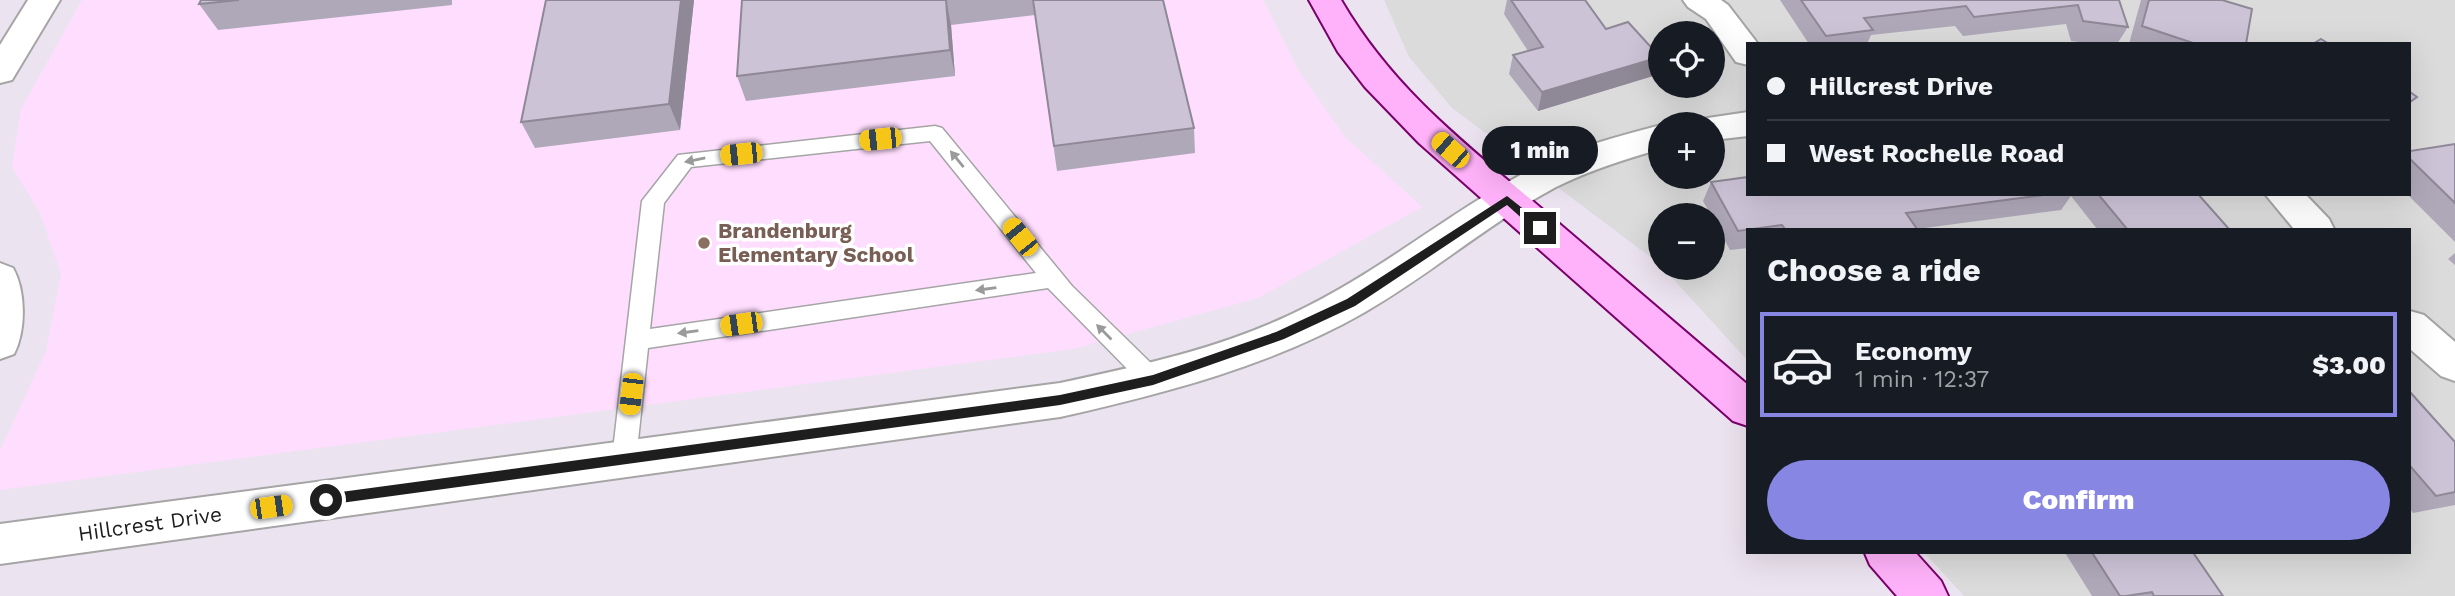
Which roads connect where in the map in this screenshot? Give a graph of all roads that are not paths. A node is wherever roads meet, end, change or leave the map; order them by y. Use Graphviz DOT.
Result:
graph roads {
  1 [pos="44,0"];
  2 [pos="1325,0"];
  3 [pos="1699,0"];
  4 [pos="1746,51"];
  5 [pos="0,72"];
  6 [pos="1746,124"];
  7 [pos="1725,127"];
  8 [pos="1648,141"];
  9 [pos="2285,196"];
  10 [pos="1507,200"];
  11 [pos="2315,228"];
  12 [pos="0,278"];
  13 [pos="1053,279"];
  14 [pos="2411,327"];
  15 [pos="637,340"];
  16 [pos="0,343"];
  17 [pos="2455,365"];
  18 [pos="1153,380"];
  19 [pos="1746,407"];
  20 [pos="624,459"];
  21 [pos="0,544"];
  22 [pos="1889,554"];
  23 [pos="1925,596"];
  1 -- 5 [label="street"];
  2 -- 10 [label="main road"];
  3 -- 4 [label="street"];
  6 -- 7 [label="street"];
  8 -- 10 [label="street, Hillcrest Drive"];
  9 -- 11 [label="street"];
  10 -- 18 [label="street, Hillcrest Drive"];
  10 -- 19 [label="main road"];
  12 -- 16 [label="street"];
  13 -- 15 [label="lane, one-way"];
  13 -- 15 [label="lane, one-way"];
  18 -- 13 [label="lane, one-way"];
  14 -- 17 [label="street"];
  15 -- 20 [label="lane"];
  18 -- 20 [label="street, Hillcrest Drive"];
  20 -- 21 [label="street, Hillcrest Drive"];
  22 -- 23 [label="main road"];
}
